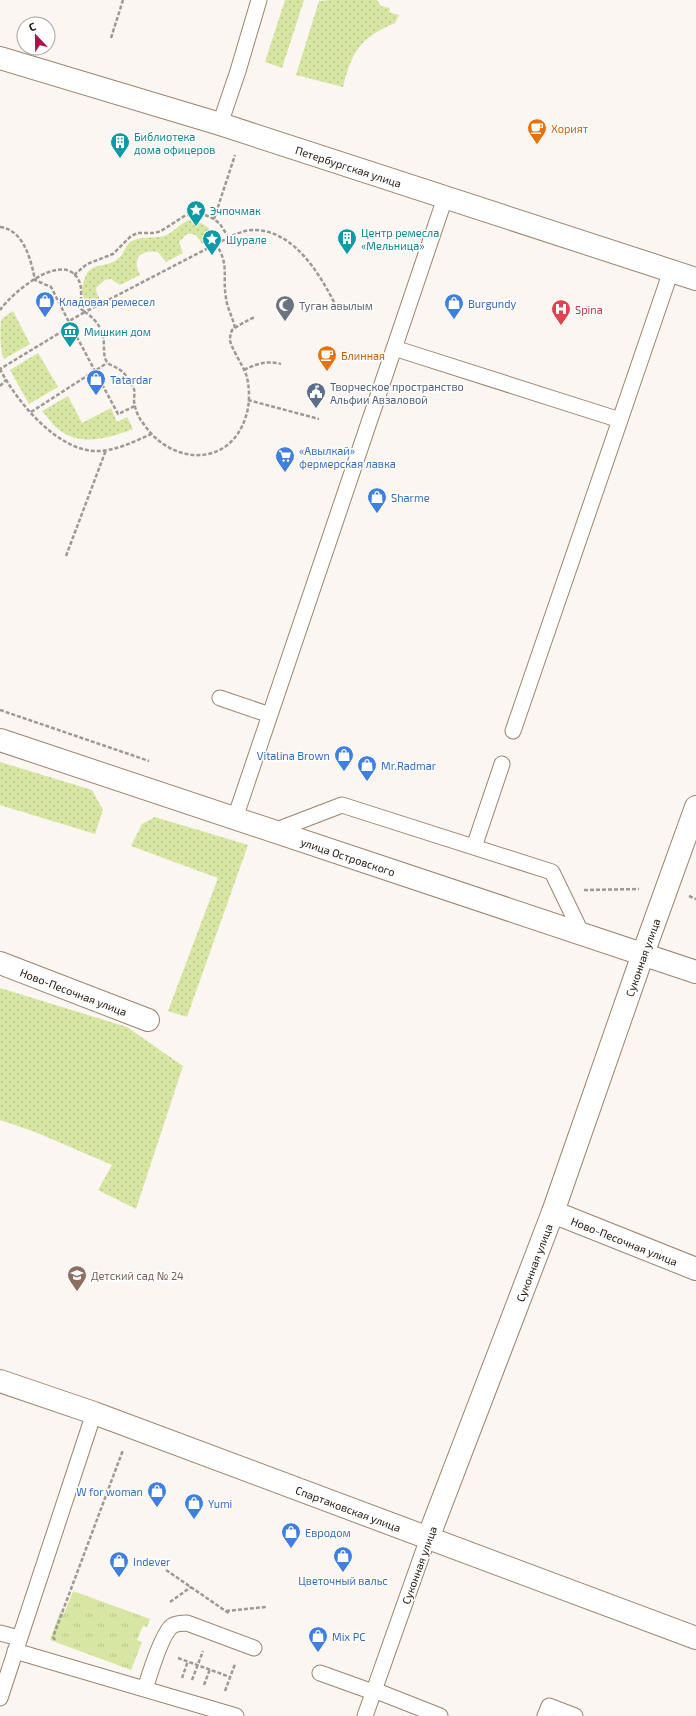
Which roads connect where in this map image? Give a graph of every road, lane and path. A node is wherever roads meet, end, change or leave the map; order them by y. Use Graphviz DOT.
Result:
graph roads {
  1 [pos="123,0"];
  2 [pos="259,0"];
  3 [pos="111,38"];
  4 [pos="0,58"];
  5 [pos="220,124"];
  6 [pos="243,132"];
  7 [pos="445,198"];
  8 [pos="214,219"];
  9 [pos="0,227"];
  10 [pos="229,238"];
  11 [pos="216,244"];
  12 [pos="671,271"];
  13 [pos="74,275"];
  14 [pos="696,279"];
  15 [pos="35,280"];
  16 [pos="337,308"];
  17 [pos="0,310"];
  18 [pos="85,312"];
  19 [pos="255,318"];
  20 [pos="68,321"];
  21 [pos="71,326"];
  22 [pos="235,328"];
  23 [pos="394,348"];
  24 [pos="107,363"];
  25 [pos="281,364"];
  26 [pos="0,369"];
  27 [pos="95,370"];
  28 [pos="244,370"];
  29 [pos="6,380"];
  30 [pos="0,386"];
  31 [pos="248,400"];
  32 [pos="135,406"];
  33 [pos="30,412"];
  34 [pos="320,420"];
  35 [pos="620,420"];
  36 [pos="151,434"];
  37 [pos="106,450"];
  38 [pos="66,556"];
  39 [pos="220,698"];
  40 [pos="270,715"];
  41 [pos="513,731"];
  42 [pos="0,740"];
  43 [pos="502,764"];
  44 [pos="696,807"];
  45 [pos="235,818"];
  46 [pos="274,831"];
  47 [pos="474,847"];
  48 [pos="582,934"];
  49 [pos="643,954"];
  50 [pos="0,963"];
  51 [pos="696,972"];
  52 [pos="148,1020"];
  53 [pos="553,1212"];
  54 [pos="696,1269"];
  55 [pos="0,1381"];
  56 [pos="94,1413"];
  57 [pos="131,1427"];
  58 [pos="428,1538"];
  59 [pos="190,1587"];
  60 [pos="165,1606"];
  61 [pos="266,1607"];
  62 [pos="226,1611"];
  63 [pos="210,1632"];
  64 [pos="0,1633"];
  65 [pos="53,1637"];
  66 [pos="696,1638"];
  67 [pos="17,1645"];
  68 [pos="254,1648"];
  69 [pos="159,1651"];
  70 [pos="188,1661"];
  71 [pos="198,1665"];
  72 [pos="210,1669"];
  73 [pos="320,1673"];
  74 [pos="230,1677"];
  75 [pos="181,1681"];
  76 [pos="191,1685"];
  77 [pos="144,1689"];
  78 [pos="203,1689"];
  79 [pos="374,1691"];
  80 [pos="0,1698"];
  81 [pos="236,1716"];
  82 [pos="365,1716"];
  83 [pos="440,1716"];
  84 [pos="545,1716"];
  85 [pos="575,1716"];
  1 -- 3 [label="path"];
  2 -- 5 [label="lane"];
  4 -- 5 [label="street, Петербургская улица"];
  5 -- 6 [label="street, Петербургская улица"];
  6 -- 7 [label="street, Петербургская улица"];
  6 -- 8 [label="path"];
  7 -- 12 [label="street, Петербургская улица"];
  7 -- 23 [label="lane"];
  8 -- 10 [label="path"];
  8 -- 13 [label="path"];
  9 -- 15 [label="path"];
  10 -- 11 [label="path"];
  10 -- 16 [label="path"];
  11 -- 18 [label="path"];
  11 -- 22 [label="path"];
  12 -- 14 [label="street, Петербургская улица"];
  12 -- 35 [label="lane"];
  13 -- 15 [label="path"];
  13 -- 18 [label="path"];
  15 -- 17 [label="path"];
  15 -- 20 [label="path"];
  18 -- 20 [label="path"];
  18 -- 24 [label="path"];
  19 -- 22 [label="path"];
  20 -- 21 [label="path"];
  21 -- 26 [label="path"];
  21 -- 27 [label="path"];
  22 -- 28 [label="path"];
  23 -- 35 [label="lane"];
  23 -- 40 [label="lane"];
  24 -- 27 [label="path"];
  24 -- 32 [label="path"];
  25 -- 28 [label="path"];
  26 -- 29 [label="path"];
  27 -- 32 [label="path"];
  27 -- 33 [label="path"];
  28 -- 31 [label="path"];
  29 -- 30 [label="path"];
  29 -- 33 [label="path"];
  31 -- 34 [label="path"];
  31 -- 36 [label="path"];
  32 -- 36 [label="path"];
  33 -- 37 [label="path"];
  35 -- 41 [label="lane"];
  36 -- 37 [label="path"];
  37 -- 38 [label="path"];
  39 -- 40 [label="lane"];
  40 -- 45 [label="lane"];
  42 -- 45 [label="street, улица Островского"];
  43 -- 47 [label="lane"];
  44 -- 49 [label="street, Суконная улица"];
  45 -- 46 [label="street, улица Островского"];
  46 -- 47 [label="lane"];
  46 -- 48 [label="street, улица Островского"];
  47 -- 48 [label="lane"];
  48 -- 49 [label="street, улица Островского"];
  49 -- 51 [label="street, улица Островского"];
  49 -- 53 [label="street, Суконная улица"];
  50 -- 52 [label="street, Ново-Песочная улица"];
  53 -- 54 [label="street, Ново-Песочная улица"];
  53 -- 58 [label="street, Суконная улица"];
  55 -- 56 [label="street, Спартаковская улица"];
  56 -- 57 [label="street, Спартаковская улица"];
  56 -- 67 [label="lane"];
  57 -- 58 [label="street, Спартаковская улица"];
  57 -- 65 [label="path"];
  58 -- 66 [label="street, Спартаковская улица"];
  58 -- 79 [label="lane, Суконная улица"];
  59 -- 60 [label="path"];
  61 -- 62 [label="path"];
  63 -- 68 [label="lane"];
  63 -- 69 [label="lane"];
  63 -- 71 [label="path"];
  64 -- 67 [label="lane"];
  67 -- 77 [label="lane"];
  67 -- 80 [label="lane"];
  69 -- 70 [label="path"];
  69 -- 77 [label="lane"];
  70 -- 71 [label="path"];
  70 -- 75 [label="path"];
  71 -- 72 [label="path"];
  71 -- 76 [label="path"];
  72 -- 74 [label="path"];
  72 -- 78 [label="path"];
  73 -- 79 [label="lane"];
  77 -- 81 [label="lane"];
  79 -- 82 [label="lane, Суконная улица"];
  79 -- 83 [label="lane"];
  84 -- 85 [label="lane"];
}
